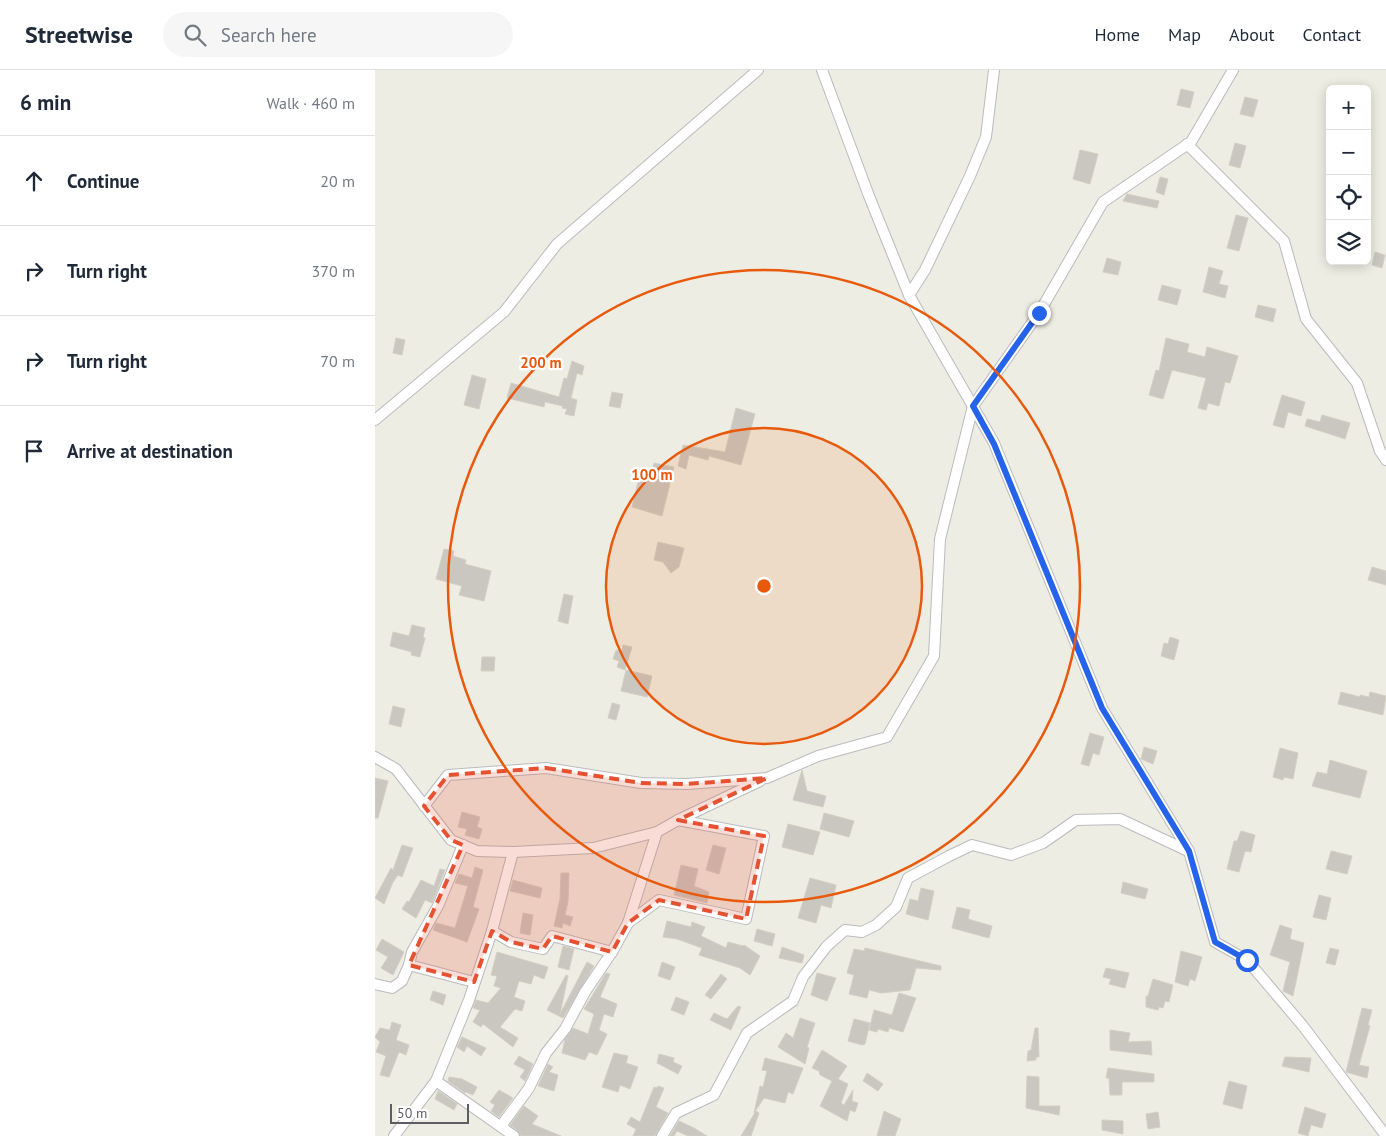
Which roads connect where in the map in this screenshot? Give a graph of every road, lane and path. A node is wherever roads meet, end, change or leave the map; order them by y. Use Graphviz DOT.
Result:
graph roads {
  1 [pos="758,70"];
  2 [pos="822,70"];
  3 [pos="994,70"];
  4 [pos="1233,70"];
  5 [pos="1187,144"];
  6 [pos="909,295"];
  7 [pos="973,406"];
  8 [pos="375,420"];
  9 [pos="1386,460"];
  10 [pos="375,757"];
  11 [pos="767,778"];
  12 [pos="424,806"];
  13 [pos="678,820"];
  14 [pos="657,832"];
  15 [pos="463,845"];
  16 [pos="1189,851"];
  17 [pos="513,852"];
  18 [pos="628,923"];
  19 [pos="492,931"];
  20 [pos="612,952"];
  21 [pos="409,965"];
  22 [pos="474,982"];
  23 [pos="375,984"];
  24 [pos="436,1081"];
  25 [pos="501,1126"];
  26 [pos="394,1136"];
  27 [pos="514,1136"];
  28 [pos="662,1136"];
  29 [pos="1386,1136"];
  1 -- 8 [label="street"];
  2 -- 6 [label="street"];
  3 -- 6 [label="street"];
  4 -- 5 [label="street"];
  5 -- 7 [label="street"];
  5 -- 9 [label="street"];
  6 -- 7 [label="street"];
  7 -- 11 [label="street"];
  7 -- 16 [label="street"];
  10 -- 12 [label="street"];
  11 -- 12 [label="street"];
  11 -- 13 [label="street"];
  12 -- 15 [label="street"];
  13 -- 14 [label="street"];
  13 -- 18 [label="street"];
  14 -- 17 [label="street"];
  14 -- 18 [label="street"];
  15 -- 17 [label="street"];
  15 -- 21 [label="street"];
  16 -- 28 [label="street"];
  16 -- 29 [label="street"];
  17 -- 19 [label="street"];
  18 -- 20 [label="street"];
  19 -- 20 [label="street"];
  19 -- 22 [label="street"];
  20 -- 25 [label="street"];
  21 -- 22 [label="street"];
  21 -- 23 [label="street"];
  22 -- 24 [label="street"];
  24 -- 25 [label="street"];
  24 -- 26 [label="street"];
  25 -- 27 [label="street"];
}
